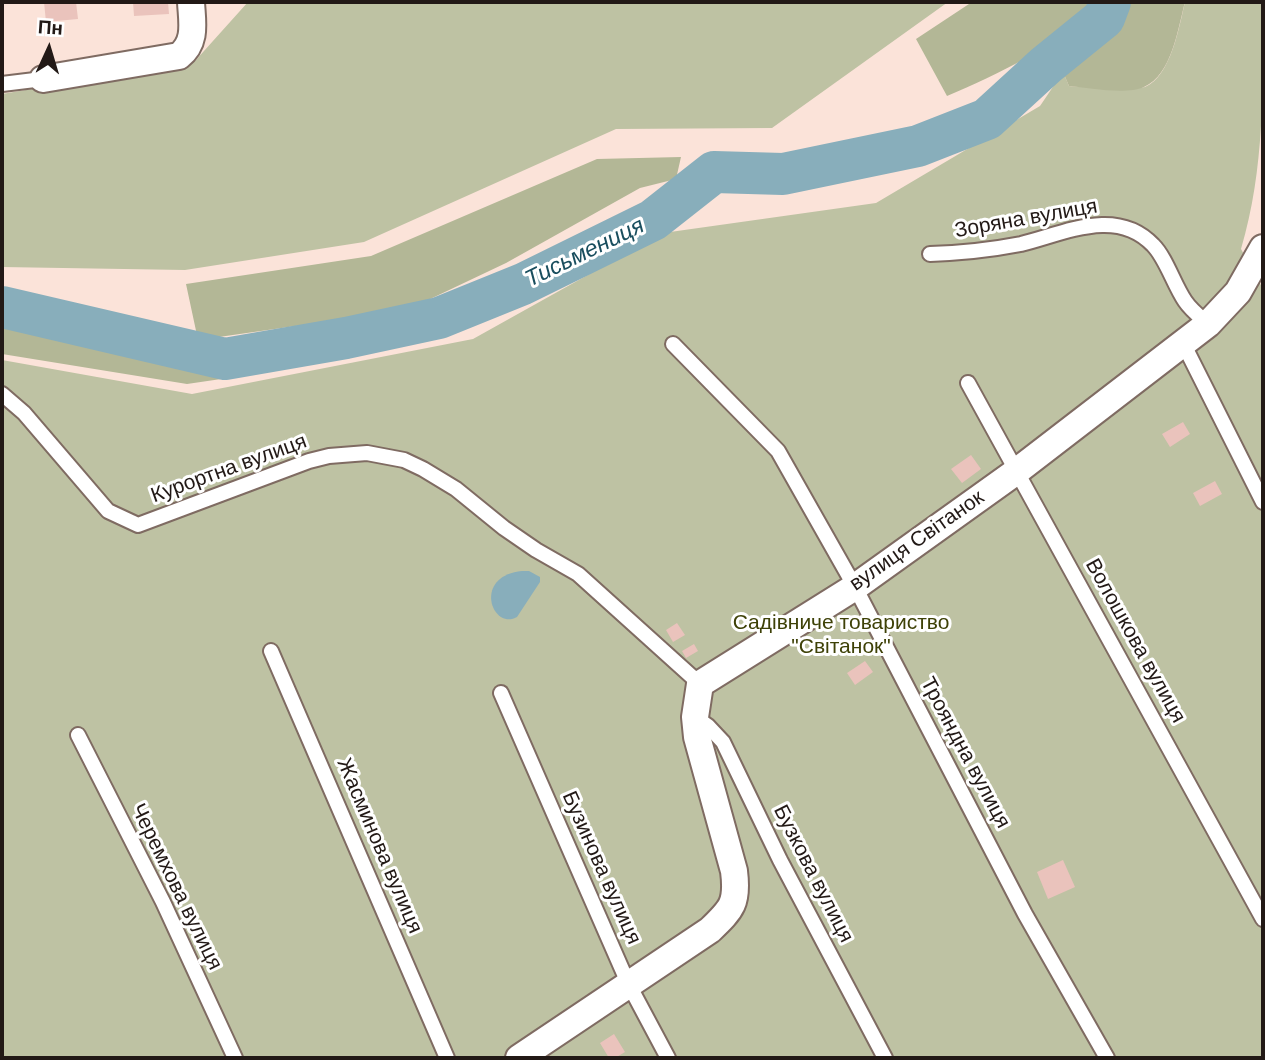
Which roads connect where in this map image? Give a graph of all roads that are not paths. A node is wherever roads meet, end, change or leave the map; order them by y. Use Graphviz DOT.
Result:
graph roads {
  1 [pos="191,2"];
  2 [pos="43,79"];
  3 [pos="2,85"];
  4 [pos="1263,248"];
  5 [pos="930,254"];
  6 [pos="1208,324"];
  7 [pos="1183,343"];
  8 [pos="673,344"];
  9 [pos="968,383"];
  10 [pos="2,394"];
  11 [pos="1017,471"];
  12 [pos="1263,502"];
  13 [pos="855,587"];
  14 [pos="271,651"];
  15 [pos="700,684"];
  16 [pos="501,693"];
  17 [pos="695,717"];
  18 [pos="78,734"];
  19 [pos="1263,919"];
  20 [pos="628,983"];
  21 [pos="235,1058"];
  22 [pos="447,1058"];
  23 [pos="519,1058"];
  24 [pos="668,1058"];
  25 [pos="885,1058"];
  26 [pos="1107,1058"];
  1 -- 2 [label="street"];
  2 -- 3 [label="lane"];
  4 -- 6 [label="street, вулиця Світанок"];
  5 -- 6 [label="lane, Зоряна вулиця"];
  6 -- 7 [label="street, вулиця Світанок"];
  7 -- 11 [label="street, вулиця Світанок"];
  7 -- 12 [label="lane"];
  8 -- 13 [label="lane, Трояндна вулиця"];
  9 -- 11 [label="lane, Волошкова вулиця"];
  10 -- 15 [label="lane, Курортна вулиця"];
  11 -- 13 [label="street, вулиця Світанок"];
  11 -- 19 [label="lane, Волошкова вулиця"];
  13 -- 15 [label="street, вулиця Світанок"];
  13 -- 26 [label="lane, Трояндна вулиця"];
  14 -- 22 [label="lane, Жасминова вулиця"];
  15 -- 17 [label="street"];
  16 -- 20 [label="lane, Бузинова вулиця"];
  17 -- 20 [label="street"];
  17 -- 25 [label="lane, Бузкова вулиця"];
  18 -- 21 [label="lane, Черемхова вулиця"];
  20 -- 23 [label="street"];
  20 -- 24 [label="lane, Бузинова вулиця"];
}
